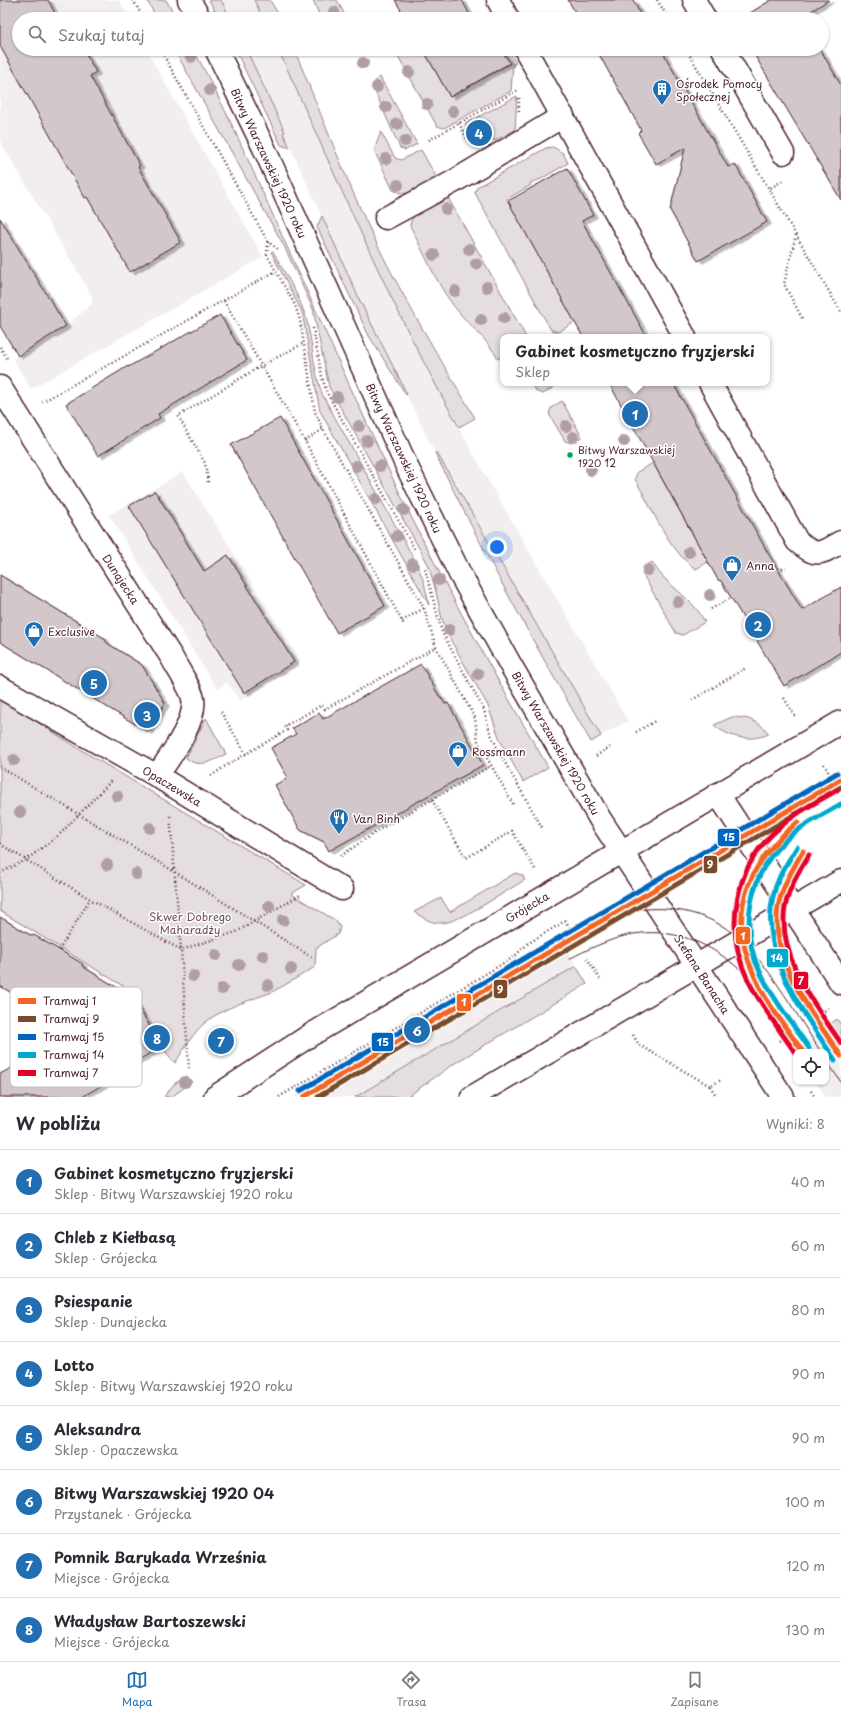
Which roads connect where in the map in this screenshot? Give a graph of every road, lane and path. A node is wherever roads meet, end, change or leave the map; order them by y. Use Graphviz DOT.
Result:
graph roads {
  1 [pos="133,0"];
  2 [pos="189,0"];
  3 [pos="498,0"];
  4 [pos="657,0"];
  5 [pos="694,0"];
  6 [pos="140,12"];
  7 [pos="196,12"];
  8 [pos="504,12"];
  9 [pos="665,12"];
  10 [pos="702,12"];
  11 [pos="164,56"];
  12 [pos="219,56"];
  13 [pos="529,56"];
  14 [pos="690,56"];
  15 [pos="727,56"];
  16 [pos="521,83"];
  17 [pos="564,116"];
  18 [pos="429,140"];
  19 [pos="783,153"];
  20 [pos="770,189"];
  21 [pos="386,218"];
  22 [pos="796,235"];
  23 [pos="268,242"];
  24 [pos="281,255"];
  25 [pos="276,271"];
  26 [pos="224,300"];
  27 [pos="841,312"];
  28 [pos="803,320"];
  29 [pos="312,324"];
  30 [pos="683,334"];
  31 [pos="304,343"];
  32 [pos="261,366"];
  33 [pos="712,386"];
  34 [pos="0,387"];
  35 [pos="18,416"];
  36 [pos="323,429"];
  37 [pos="305,441"];
  38 [pos="208,482"];
  39 [pos="841,542"];
  40 [pos="417,553"];
  41 [pos="424,567"];
  42 [pos="731,598"];
  43 [pos="424,608"];
  44 [pos="711,609"];
  45 [pos="402,621"];
  46 [pos="404,625"];
  47 [pos="436,647"];
  48 [pos="746,668"];
  49 [pos="0,687"];
  50 [pos="784,698"];
  51 [pos="692,700"];
  52 [pos="219,709"];
  53 [pos="655,721"];
  54 [pos="798,721"];
  55 [pos="841,722"];
  56 [pos="636,732"];
  57 [pos="610,747"];
  58 [pos="246,754"];
  59 [pos="595,756"];
  60 [pos="820,758"];
  61 [pos="132,761"];
  62 [pos="491,766"];
  63 [pos="0,767"];
  64 [pos="830,775"];
  65 [pos="162,779"];
  66 [pos="206,780"];
  67 [pos="718,794"];
  68 [pos="432,800"];
  69 [pos="513,804"];
  70 [pos="78,814"];
  71 [pos="543,829"];
  72 [pos="0,844"];
  73 [pos="622,851"];
  74 [pos="339,857"];
  75 [pos="26,860"];
  76 [pos="175,872"];
  77 [pos="0,873"];
  78 [pos="539,875"];
  79 [pos="841,881"];
  80 [pos="342,889"];
  81 [pos="305,892"];
  82 [pos="90,899"];
  83 [pos="793,909"];
  84 [pos="563,917"];
  85 [pos="255,921"];
  86 [pos="565,921"];
  87 [pos="571,930"];
  88 [pos="59,950"];
  89 [pos="182,950"];
  90 [pos="313,958"];
  91 [pos="587,958"];
  92 [pos="696,965"];
  93 [pos="600,979"];
  94 [pos="841,983"];
  95 [pos="832,1006"];
  96 [pos="821,1013"];
  97 [pos="630,1031"];
  98 [pos="189,1068"];
  99 [pos="721,1080"];
  100 [pos="710,1086"];
  101 [pos="215,1097"];
  102 [pos="279,1097"];
  103 [pos="472,1097"];
  104 [pos="717,1097"];
  105 [pos="783,1097"];
  1 -- 6 [label="path"];
  2 -- 7 [label="main road"];
  3 -- 8 [label="main road"];
  4 -- 9 [label="path"];
  5 -- 10 [label="main road"];
  11 -- 23 [label="path"];
  12 -- 73 [label="main road, Bitwy Warszawskiej 1920 roku"];
  13 -- 17 [label="main road"];
  14 -- 20 [label="path"];
  15 -- 19 [label="main road"];
  16 -- 18 [label="path"];
  17 -- 21 [label="main road"];
  17 -- 30 [label="main road"];
  19 -- 20 [label="path"];
  20 -- 22 [label="path"];
  22 -- 27 [label="path"];
  22 -- 28 [label="path"];
  23 -- 24 [label="path"];
  23 -- 25 [label="path"];
  25 -- 26 [label="path"];
  25 -- 31 [label="path"];
  26 -- 32 [label="path"];
  26 -- 35 [label="path"];
  29 -- 40 [label="path"];
  31 -- 32 [label="path"];
  31 -- 36 [label="path"];
  32 -- 37 [label="path"];
  32 -- 38 [label="path"];
  33 -- 39 [label="main road"];
  34 -- 35 [label="main road, Dunajecka"];
  35 -- 65 [label="main road, Dunajecka"];
  36 -- 37 [label="path"];
  36 -- 43 [label="path"];
  37 -- 45 [label="path"];
  41 -- 71 [label="path"];
  42 -- 44 [label="path"];
  43 -- 45 [label="path"];
  43 -- 47 [label="path"];
  45 -- 46 [label="path"];
  47 -- 58 [label="path"];
  47 -- 62 [label="path"];
  48 -- 51 [label="path"];
  49 -- 61 [label="main road, Opaczewska"];
  50 -- 54 [label="path"];
  52 -- 58 [label="path"];
  53 -- 56 [label="path"];
  55 -- 67 [label="main road, Grójecka"];
  57 -- 59 [label="path"];
  58 -- 66 [label="path"];
  60 -- 64 [label="path"];
  61 -- 65 [label="main road, Opaczewska"];
  61 -- 70 [label="path"];
  62 -- 68 [label="path"];
  62 -- 69 [label="path"];
  63 -- 70 [label="path"];
  65 -- 76 [label="path"];
  65 -- 80 [label="main road, Opaczewska"];
  67 -- 73 [label="main road, Grójecka"];
  67 -- 83 [label="main road"];
  68 -- 74 [label="path"];
  68 -- 78 [label="path"];
  70 -- 75 [label="path"];
  70 -- 76 [label="path"];
  72 -- 75 [label="path"];
  73 -- 92 [label="main road, Stefana Banacha"];
  73 -- 101 [label="main road, Grójecka"];
  75 -- 77 [label="path"];
  75 -- 82 [label="path"];
  76 -- 85 [label="path"];
  76 -- 89 [label="path"];
  79 -- 83 [label="main road"];
  81 -- 85 [label="path"];
  82 -- 88 [label="path"];
  82 -- 89 [label="path"];
  83 -- 92 [label="main road"];
  83 -- 94 [label="main road"];
  84 -- 86 [label="path"];
  85 -- 89 [label="path"];
  85 -- 90 [label="path"];
  86 -- 87 [label="path"];
  86 -- 102 [label="path"];
  89 -- 98 [label="path"];
  91 -- 93 [label="path"];
  92 -- 103 [label="main road"];
  92 -- 105 [label="main road, Stefana Banacha"];
  95 -- 96 [label="path"];
  97 -- 100 [label="path"];
  99 -- 100 [label="path"];
  100 -- 104 [label="path"];
}
